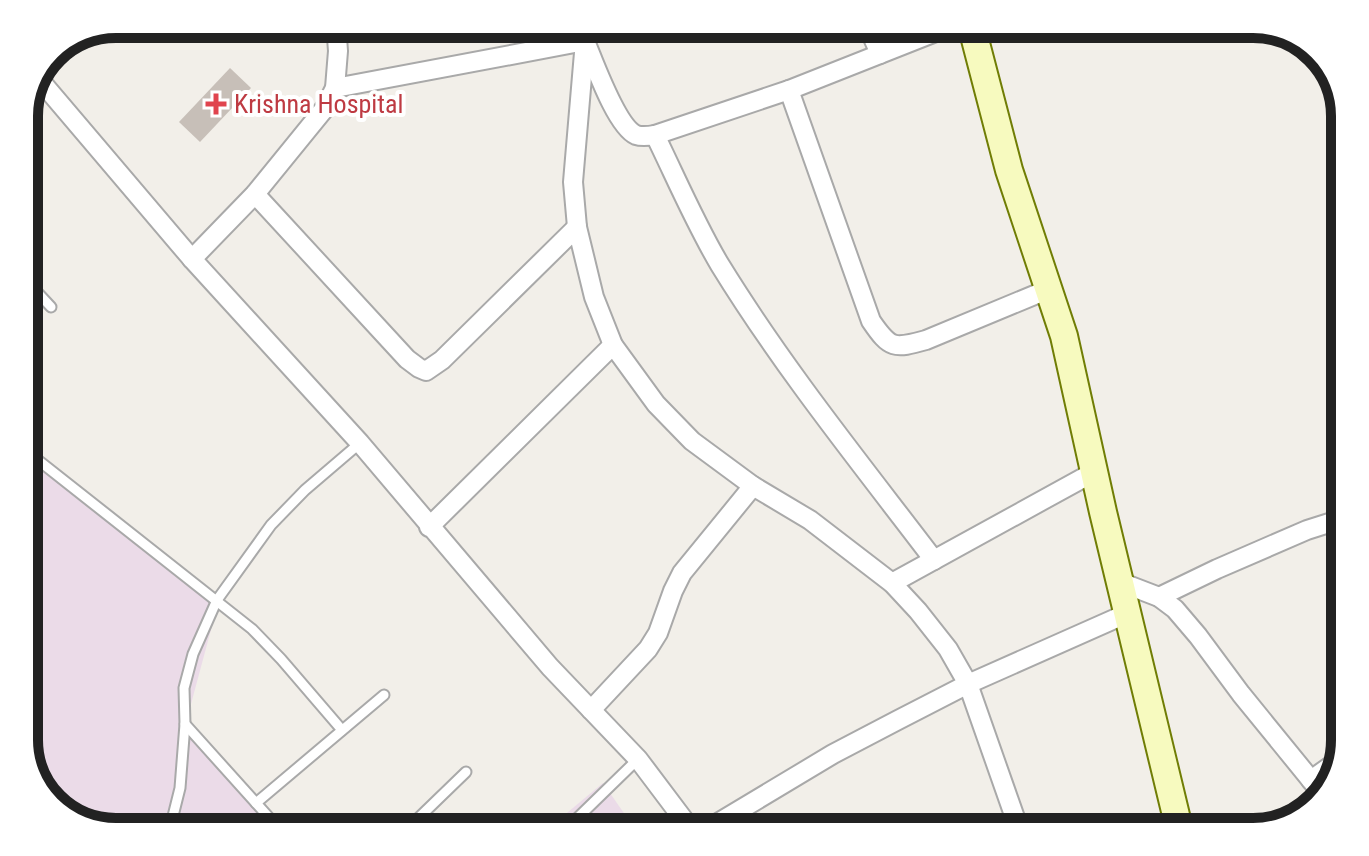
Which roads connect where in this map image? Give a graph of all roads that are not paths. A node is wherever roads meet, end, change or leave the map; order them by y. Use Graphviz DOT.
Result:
graph roads {
  1 [pos="337,38"];
  2 [pos="558,38"];
  3 [pos="585,38"];
  4 [pos="587,38"];
  5 [pos="873,38"];
  6 [pos="921,38"];
  7 [pos="975,38"];
  8 [pos="880,54"];
  9 [pos="44,85"];
  10 [pos="335,88"];
  11 [pos="789,90"];
  12 [pos="655,135"];
  13 [pos="255,194"];
  14 [pos="577,227"];
  15 [pos="192,259"];
  16 [pos="1049,289"];
  17 [pos="38,293"];
  18 [pos="51,307"];
  19 [pos="613,345"];
  20 [pos="360,443"];
  21 [pos="38,460"];
  22 [pos="1094,472"];
  23 [pos="753,486"];
  24 [pos="1331,523"];
  25 [pos="429,527"];
  26 [pos="934,560"];
  27 [pos="1120,582"];
  28 [pos="892,583"];
  29 [pos="1159,597"];
  30 [pos="217,600"];
  31 [pos="1128,613"];
  32 [pos="968,684"];
  33 [pos="384,695"];
  34 [pos="591,710"];
  35 [pos="185,724"];
  36 [pos="342,730"];
  37 [pos="638,759"];
  38 [pos="1325,770"];
  39 [pos="466,772"];
  40 [pos="1311,780"];
  41 [pos="1316,786"];
  42 [pos="256,803"];
  43 [pos="172,818"];
  44 [pos="269,818"];
  45 [pos="418,818"];
  46 [pos="577,818"];
  47 [pos="682,818"];
  48 [pos="726,818"];
  49 [pos="1015,818"];
  50 [pos="1177,818"];
  1 -- 10 [label="street"];
  2 -- 10 [label="street"];
  3 -- 14 [label="street"];
  4 -- 12 [label="street"];
  5 -- 8 [label="street"];
  6 -- 8 [label="street"];
  7 -- 16 [label="street"];
  8 -- 11 [label="street"];
  9 -- 15 [label="street"];
  10 -- 13 [label="street"];
  11 -- 12 [label="street"];
  11 -- 16 [label="street"];
  12 -- 26 [label="street"];
  13 -- 14 [label="street"];
  13 -- 15 [label="street"];
  14 -- 19 [label="street"];
  15 -- 20 [label="street"];
  16 -- 22 [label="street"];
  17 -- 18 [label="lane"];
  19 -- 23 [label="street"];
  19 -- 25 [label="street"];
  20 -- 25 [label="street"];
  20 -- 30 [label="lane"];
  21 -- 30 [label="lane"];
  22 -- 26 [label="street"];
  22 -- 27 [label="street"];
  23 -- 28 [label="street"];
  23 -- 34 [label="street"];
  24 -- 29 [label="street"];
  25 -- 34 [label="street"];
  26 -- 28 [label="street"];
  27 -- 29 [label="street"];
  27 -- 31 [label="street"];
  28 -- 32 [label="street"];
  29 -- 40 [label="street"];
  30 -- 35 [label="lane"];
  30 -- 36 [label="lane"];
  31 -- 32 [label="street"];
  31 -- 50 [label="street"];
  32 -- 48 [label="street"];
  32 -- 49 [label="street"];
  33 -- 36 [label="lane"];
  34 -- 37 [label="street"];
  35 -- 42 [label="lane"];
  35 -- 43 [label="lane"];
  36 -- 42 [label="lane"];
  37 -- 46 [label="lane"];
  37 -- 47 [label="street"];
  38 -- 40 [label="street"];
  39 -- 45 [label="lane"];
  40 -- 41 [label="street"];
  42 -- 44 [label="lane"];
}
